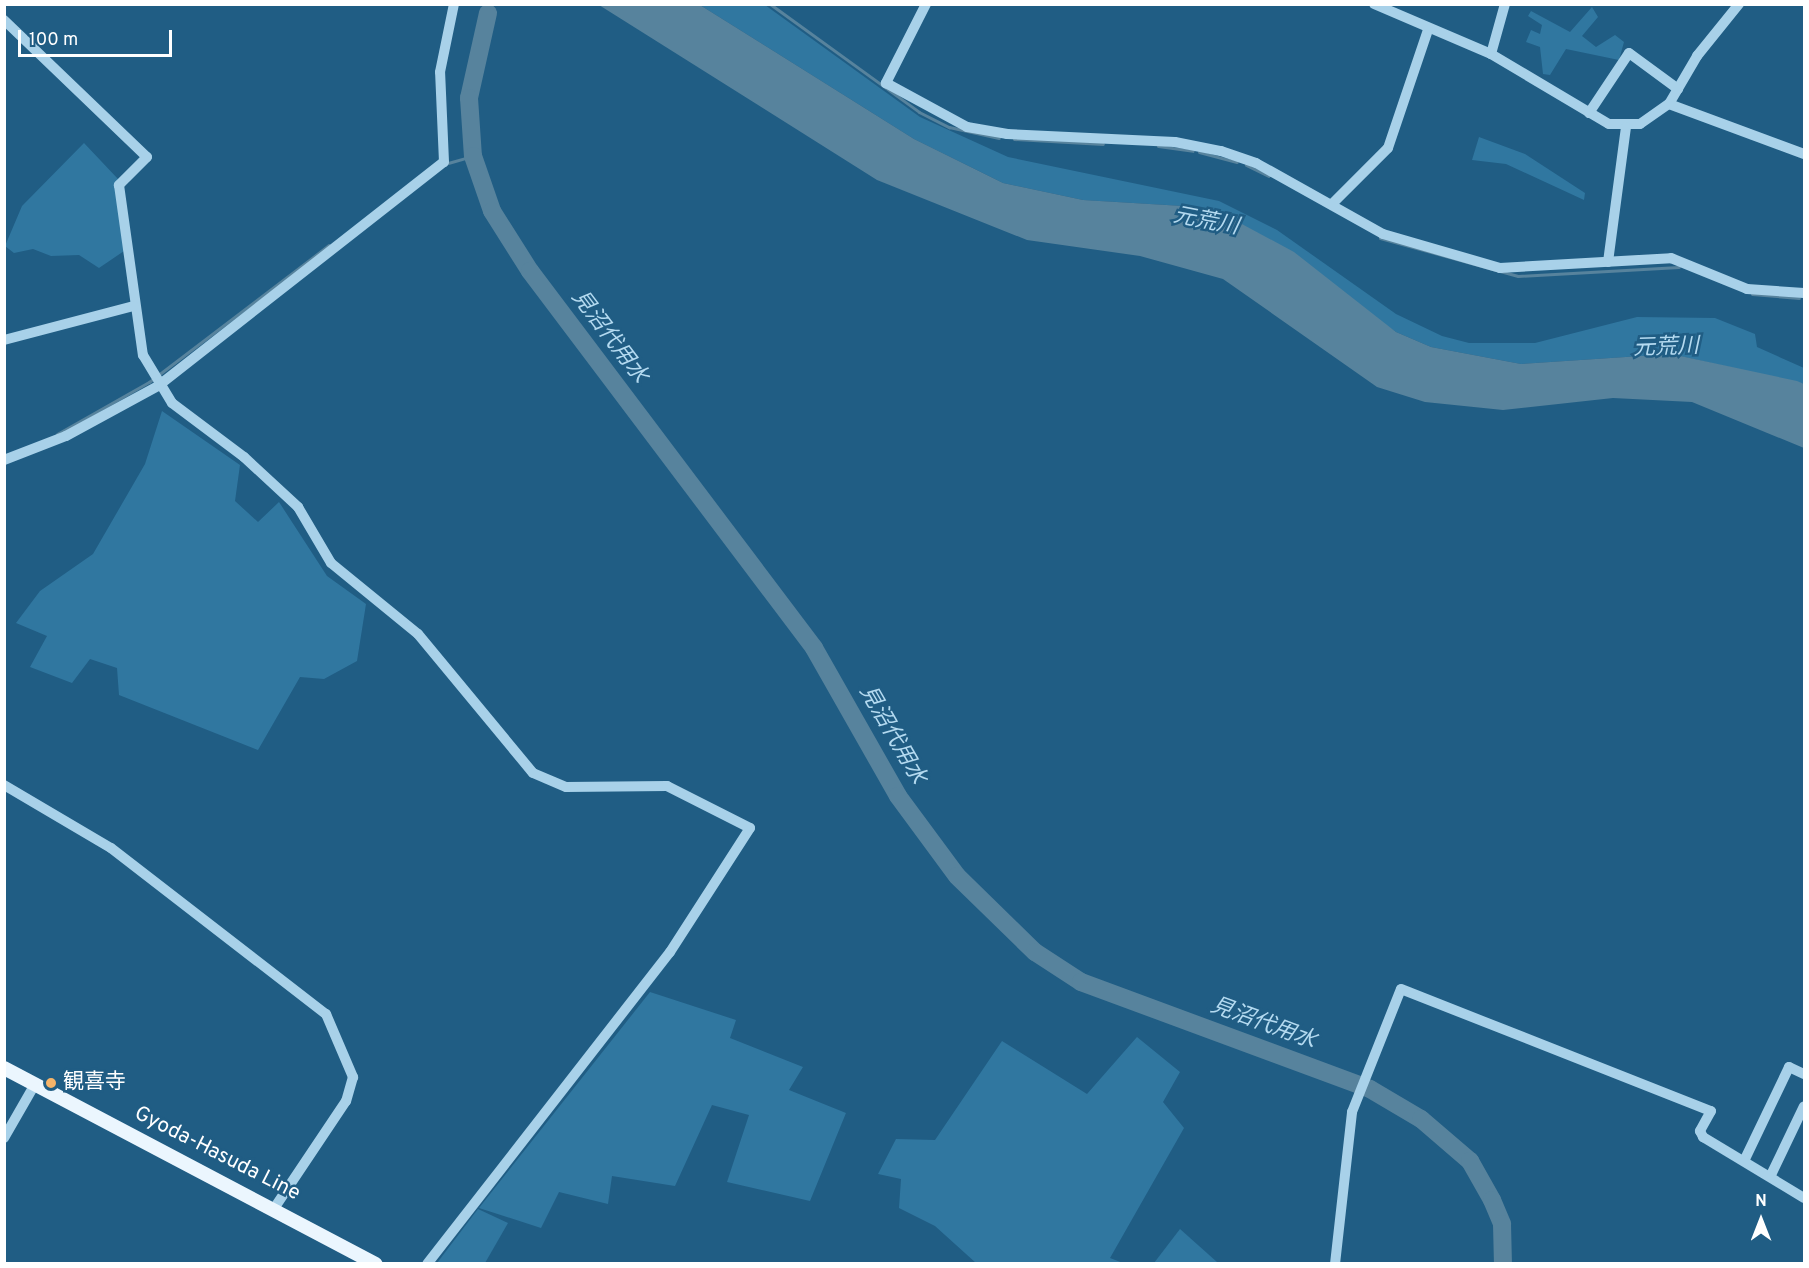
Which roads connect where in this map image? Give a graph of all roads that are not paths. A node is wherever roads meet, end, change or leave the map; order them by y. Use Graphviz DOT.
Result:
graph roads {
  1 [pos="454,4"];
  2 [pos="926,4"];
  3 [pos="1374,4"];
  4 [pos="1505,4"];
  5 [pos="1739,4"];
  6 [pos="4,20"];
  7 [pos="1428,30"];
  8 [pos="1491,54"];
  9 [pos="1678,88"];
  10 [pos="1668,104"];
  11 [pos="1589,113"];
  12 [pos="1626,127"];
  13 [pos="1804,154"];
  14 [pos="1332,204"];
  15 [pos="1608,262"];
  16 [pos="1804,292"];
  17 [pos="134,306"];
  18 [pos="4,340"];
  19 [pos="158,386"];
  20 [pos="4,460"];
  21 [pos="4,785"];
  22 [pos="4,1068"];
  23 [pos="1804,1074"];
  24 [pos="35,1084"];
  25 [pos="1804,1106"];
  26 [pos="4,1138"];
  27 [pos="1745,1159"];
  28 [pos="1770,1175"];
  29 [pos="1804,1198"];
  30 [pos="275,1207"];
  31 [pos="376,1263"];
  32 [pos="427,1263"];
  33 [pos="1335,1263"];
  1 -- 19 [label="street"];
  2 -- 14 [label="street"];
  3 -- 7 [label="street"];
  4 -- 8 [label="street"];
  5 -- 9 [label="street"];
  6 -- 17 [label="street"];
  7 -- 8 [label="street"];
  7 -- 14 [label="street"];
  8 -- 11 [label="street"];
  9 -- 10 [label="street"];
  9 -- 11 [label="street"];
  10 -- 12 [label="street"];
  10 -- 13 [label="street"];
  11 -- 12 [label="street"];
  12 -- 15 [label="street"];
  14 -- 15 [label="street"];
  15 -- 16 [label="street"];
  17 -- 18 [label="street"];
  17 -- 19 [label="street"];
  19 -- 20 [label="street"];
  19 -- 32 [label="street"];
  21 -- 30 [label="street"];
  22 -- 24 [label="main road, Gyoda-Hasuda Line"];
  23 -- 27 [label="street"];
  24 -- 26 [label="street"];
  24 -- 30 [label="main road, Gyoda-Hasuda Line"];
  25 -- 28 [label="street"];
  27 -- 28 [label="street"];
  27 -- 33 [label="street"];
  28 -- 29 [label="street"];
  30 -- 31 [label="main road, Gyoda-Hasuda Line"];
}
